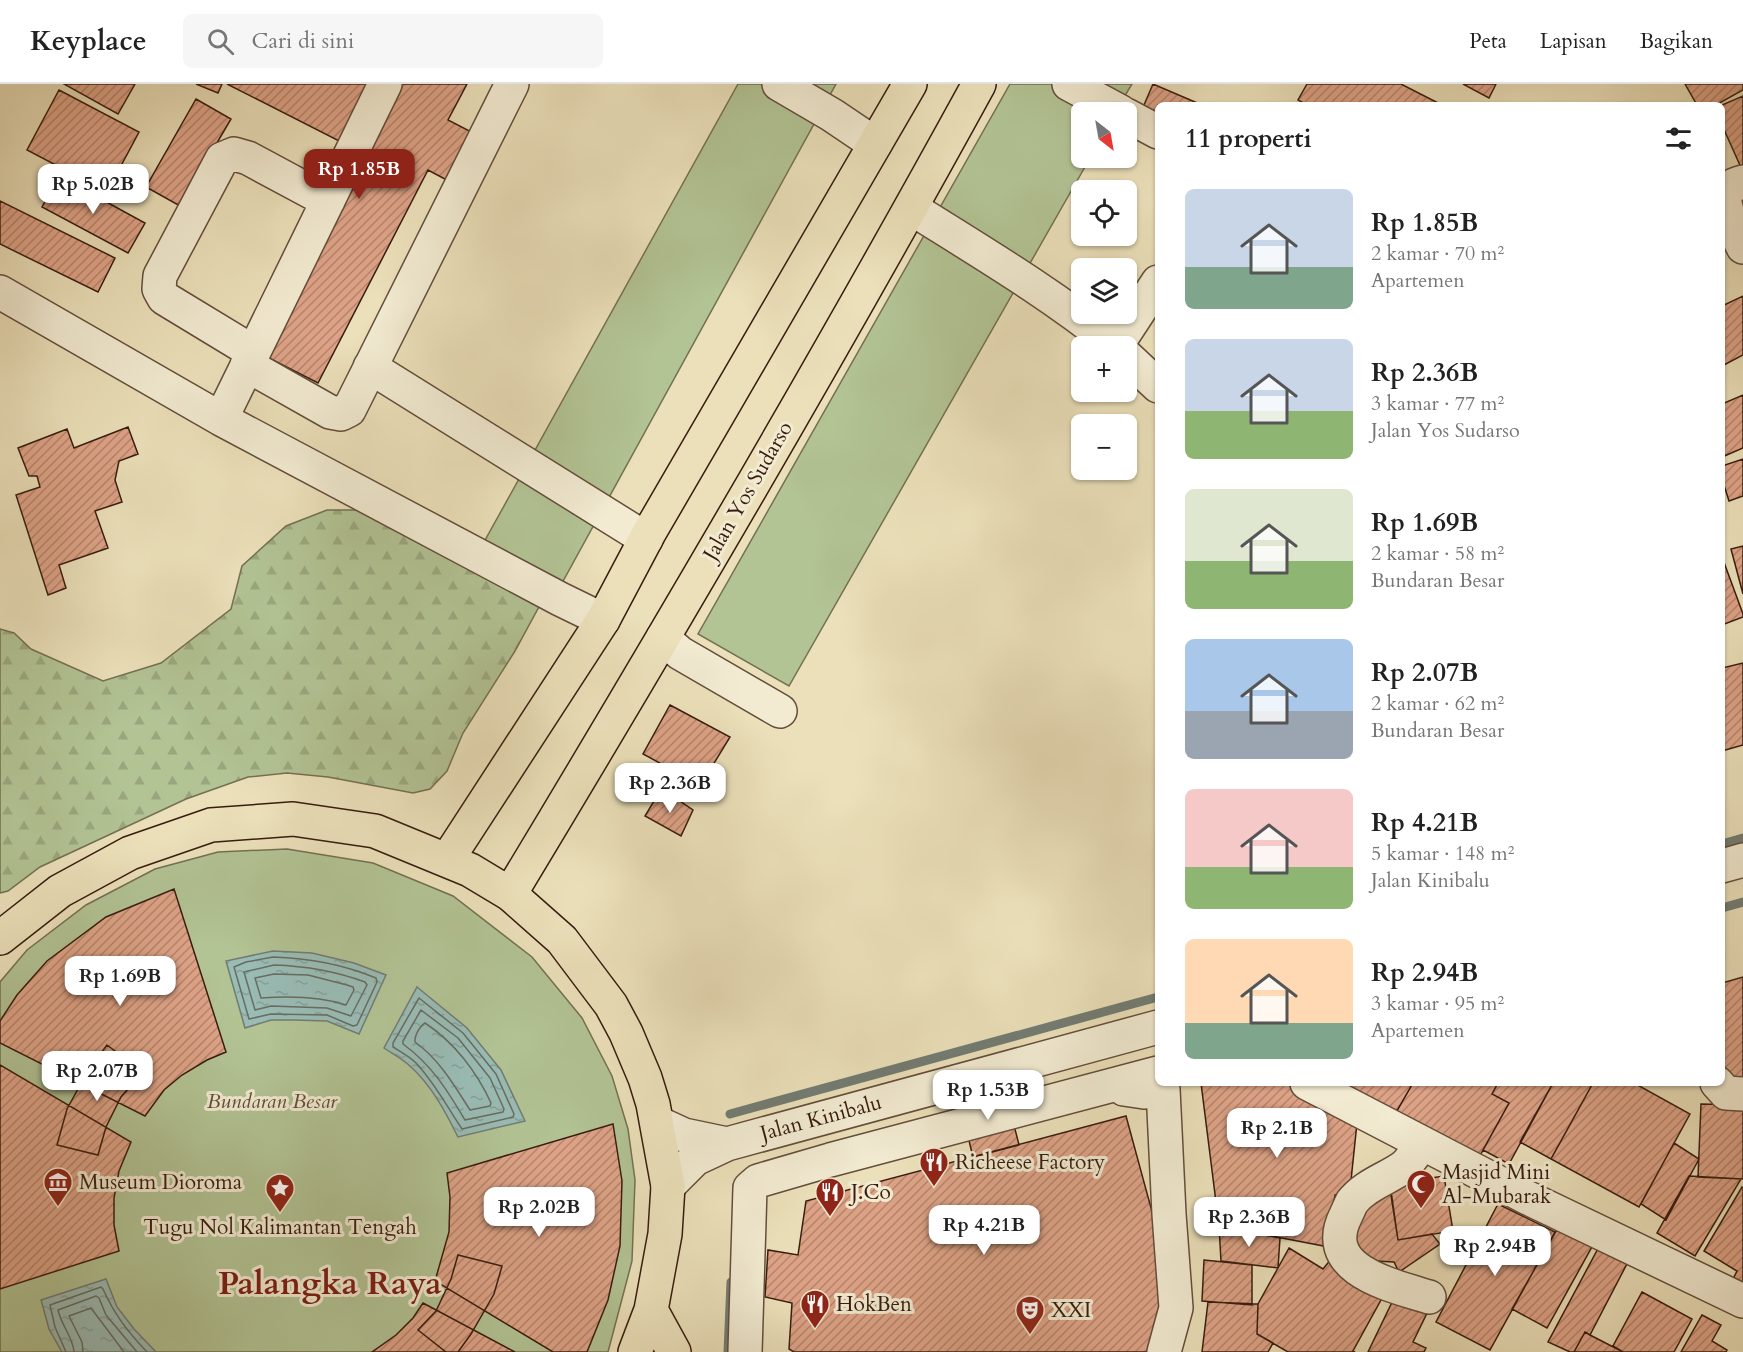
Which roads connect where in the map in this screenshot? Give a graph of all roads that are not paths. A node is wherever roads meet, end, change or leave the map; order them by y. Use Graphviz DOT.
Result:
graph roads {
  1 [pos="385,84"];
  2 [pos="512,84"];
  3 [pos="779,84"];
  4 [pos="910,84"];
  5 [pos="979,84"];
  6 [pos="1069,84"];
  7 [pos="1102,102"];
  8 [pos="1137,121"];
  9 [pos="1155,130"];
  10 [pos="875,144"];
  11 [pos="1730,191"];
  12 [pos="328,201"];
  13 [pos="911,208"];
  14 [pos="1743,247"];
  15 [pos="1155,287"];
  16 [pos="0,292"];
  17 [pos="1104,336"];
  18 [pos="1123,336"];
  19 [pos="250,359"];
  20 [pos="1137,366"];
  21 [pos="370,367"];
  22 [pos="1155,383"];
  23 [pos="220,419"];
  24 [pos="646,539"];
  25 [pos="603,620"];
  26 [pos="663,638"];
  27 [pos="780,711"];
  28 [pos="447,860"];
  29 [pos="1743,860"];
  30 [pos="1725,865"];
  31 [pos="510,894"];
  32 [pos="0,938"];
  33 [pos="1155,1031"];
  34 [pos="1155,1073"];
  35 [pos="1313,1086"];
  36 [pos="1720,1086"];
  37 [pos="1093,1090"];
  38 [pos="1743,1094"];
  39 [pos="658,1123"];
  40 [pos="1006,1130"];
  41 [pos="1422,1143"];
  42 [pos="727,1144"];
  43 [pos="668,1186"];
  44 [pos="1429,1297"];
  45 [pos="1743,1301"];
  46 [pos="651,1310"];
  47 [pos="636,1352"];
  48 [pos="674,1352"];
  49 [pos="745,1352"];
  50 [pos="1164,1352"];
  1 -- 12 [label="street"];
  2 -- 21 [label="street"];
  3 -- 10 [label="street"];
  4 -- 10 [label="main road"];
  5 -- 13 [label="main road, Jalan Yos Sudarso"];
  6 -- 7 [label="street"];
  8 -- 9 [label="street"];
  10 -- 24 [label="main road"];
  11 -- 14 [label="street"];
  12 -- 19 [label="street"];
  12 -- 19 [label="street"];
  13 -- 17 [label="street"];
  13 -- 26 [label="main road, Jalan Yos Sudarso"];
  15 -- 18 [label="street"];
  16 -- 23 [label="street"];
  19 -- 21 [label="street"];
  19 -- 23 [label="street"];
  20 -- 22 [label="street"];
  21 -- 24 [label="street"];
  23 -- 25 [label="street"];
  24 -- 25 [label="main road"];
  25 -- 28 [label="main road"];
  26 -- 27 [label="street"];
  26 -- 31 [label="main road, Jalan Yos Sudarso"];
  28 -- 31 [label="main road"];
  28 -- 32 [label="main road"];
  29 -- 30 [label="street"];
  31 -- 39 [label="main road"];
  33 -- 42 [label="street, Jalan Kinibalu"];
  34 -- 37 [label="street"];
  35 -- 41 [label="street"];
  36 -- 38 [label="street"];
  37 -- 40 [label="street"];
  37 -- 49 [label="street"];
  37 -- 50 [label="street"];
  39 -- 42 [label="street, Jalan Kinibalu"];
  39 -- 43 [label="main road"];
  41 -- 44 [label="street"];
  41 -- 45 [label="street"];
  42 -- 43 [label="street"];
  43 -- 46 [label="main road"];
  46 -- 47 [label="main road"];
  46 -- 48 [label="main road"];
}
